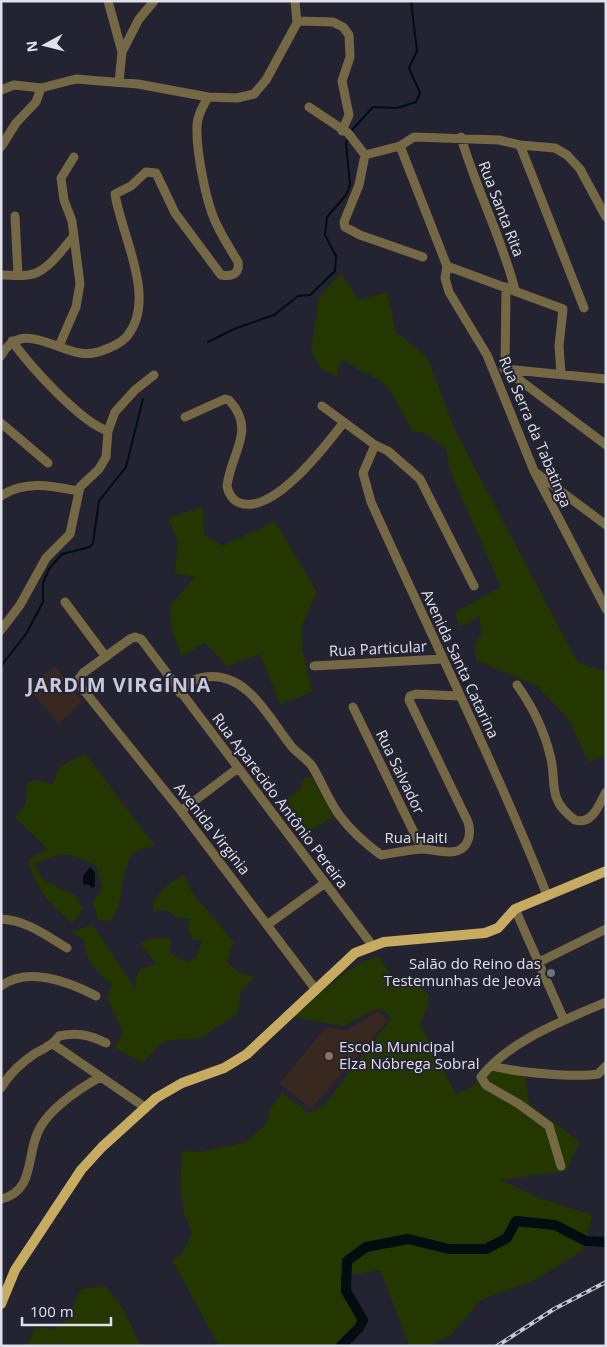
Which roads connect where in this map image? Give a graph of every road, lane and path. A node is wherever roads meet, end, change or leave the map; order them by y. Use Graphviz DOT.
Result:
graph roads {
  1 [pos="108,1"];
  2 [pos="154,1"];
  3 [pos="295,1"];
  4 [pos="297,23"];
  5 [pos="122,52"];
  6 [pos="119,82"];
  7 [pos="42,88"];
  8 [pos="1,90"];
  9 [pos="208,97"];
  10 [pos="309,107"];
  11 [pos="348,135"];
  12 [pos="461,137"];
  13 [pos="520,145"];
  14 [pos="400,146"];
  15 [pos="1,147"];
  16 [pos="366,155"];
  17 [pos="74,156"];
  18 [pos="15,216"];
  19 [pos="606,217"];
  20 [pos="74,236"];
  21 [pos="423,257"];
  22 [pos="447,266"];
  23 [pos="1,275"];
  24 [pos="18,275"];
  25 [pos="510,288"];
  26 [pos="584,308"];
  27 [pos="12,342"];
  28 [pos="60,346"];
  29 [pos="1,356"];
  30 [pos="505,369"];
  31 [pos="494,370"];
  32 [pos="561,374"];
  33 [pos="154,375"];
  34 [pos="606,378"];
  35 [pos="322,406"];
  36 [pos="185,417"];
  37 [pos="344,422"];
  38 [pos="1,423"];
  39 [pos="108,431"];
  40 [pos="375,445"];
  41 [pos="606,445"];
  42 [pos="48,463"];
  43 [pos="534,472"];
  44 [pos="78,491"];
  45 [pos="1,496"];
  46 [pos="606,525"];
  47 [pos="474,586"];
  48 [pos="65,602"];
  49 [pos="606,609"];
  50 [pos="1,630"];
  51 [pos="106,657"];
  52 [pos="442,659"];
  53 [pos="314,666"];
  54 [pos="517,685"];
  55 [pos="180,693"];
  56 [pos="459,696"];
  57 [pos="353,707"];
  58 [pos="238,768"];
  59 [pos="606,792"];
  60 [pos="181,811"];
  61 [pos="422,849"];
  62 [pos="606,871"];
  63 [pos="325,883"];
  64 [pos="547,895"];
  65 [pos="515,909"];
  66 [pos="1,920"];
  67 [pos="268,925"];
  68 [pos="606,929"];
  69 [pos="372,945"];
  70 [pos="67,948"];
  71 [pos="539,962"];
  72 [pos="1,986"];
  73 [pos="316,990"];
  74 [pos="96,996"];
  75 [pos="606,1002"];
  76 [pos="564,1020"];
  77 [pos="106,1043"];
  78 [pos="53,1044"];
  79 [pos="492,1066"];
  80 [pos="605,1072"];
  81 [pos="100,1076"];
  82 [pos="1,1088"];
  83 [pos="146,1108"];
  84 [pos="561,1166"];
  85 [pos="1,1199"];
  86 [pos="1,1304"];
  1 -- 5 [label="street"];
  2 -- 5 [label="street"];
  3 -- 4 [label="street"];
  4 -- 9 [label="street"];
  4 -- 11 [label="street"];
  5 -- 6 [label="street"];
  6 -- 7 [label="street"];
  6 -- 9 [label="street"];
  7 -- 8 [label="street"];
  7 -- 15 [label="street"];
  9 -- 28 [label="street"];
  10 -- 11 [label="street"];
  11 -- 16 [label="street"];
  12 -- 13 [label="street"];
  12 -- 14 [label="street"];
  12 -- 25 [label="street, Rua Santa Rita"];
  13 -- 19 [label="street"];
  13 -- 26 [label="street"];
  14 -- 16 [label="street"];
  14 -- 22 [label="street, Rua Serra da Tabatinga"];
  16 -- 21 [label="street"];
  17 -- 20 [label="street"];
  18 -- 24 [label="street"];
  20 -- 24 [label="street"];
  20 -- 28 [label="street"];
  22 -- 25 [label="street"];
  22 -- 31 [label="street, Rua Serra da Tabatinga"];
  23 -- 24 [label="street"];
  25 -- 30 [label="street, Rua Santa Rita"];
  25 -- 32 [label="street"];
  27 -- 28 [label="street"];
  27 -- 29 [label="street"];
  27 -- 39 [label="street"];
  30 -- 31 [label="street"];
  30 -- 32 [label="street"];
  30 -- 41 [label="street"];
  31 -- 43 [label="street, Rua Serra da Tabatinga"];
  32 -- 34 [label="street"];
  33 -- 39 [label="street"];
  35 -- 37 [label="street"];
  36 -- 37 [label="street"];
  37 -- 40 [label="street"];
  38 -- 42 [label="street"];
  39 -- 44 [label="street"];
  40 -- 47 [label="street"];
  40 -- 52 [label="street, Avenida Santa Catarina"];
  43 -- 46 [label="street"];
  43 -- 49 [label="street, Rua Serra da Tabatinga"];
  44 -- 45 [label="street"];
  44 -- 50 [label="street"];
  48 -- 51 [label="street"];
  51 -- 55 [label="street, Rua Aparecido Antônio Pereira"];
  51 -- 60 [label="street, Avenida Virginia"];
  52 -- 53 [label="street, Rua Particular"];
  52 -- 56 [label="street, Avenida Santa Catarina"];
  54 -- 59 [label="street"];
  55 -- 58 [label="street, Rua Aparecido Antônio Pereira"];
  55 -- 61 [label="street, Rua Haiti"];
  56 -- 61 [label="street, Rua Haiti"];
  56 -- 64 [label="street, Avenida Santa Catarina"];
  57 -- 61 [label="street, Rua Salvador"];
  58 -- 60 [label="street"];
  58 -- 63 [label="street, Rua Aparecido Antônio Pereira"];
  60 -- 67 [label="street, Avenida Virginia"];
  62 -- 64 [label="main road"];
  63 -- 67 [label="street"];
  63 -- 69 [label="street, Rua Aparecido Antônio Pereira"];
  64 -- 65 [label="main road"];
  65 -- 69 [label="main road"];
  65 -- 71 [label="street"];
  66 -- 70 [label="street"];
  67 -- 73 [label="street, Avenida Virginia"];
  68 -- 71 [label="street"];
  69 -- 73 [label="main road"];
  71 -- 76 [label="street"];
  72 -- 74 [label="street"];
  73 -- 83 [label="main road"];
  75 -- 76 [label="street"];
  76 -- 79 [label="street"];
  77 -- 78 [label="street"];
  78 -- 81 [label="street"];
  78 -- 82 [label="street"];
  79 -- 80 [label="street"];
  79 -- 84 [label="street"];
  81 -- 83 [label="street"];
  81 -- 85 [label="street"];
  83 -- 86 [label="main road"];
}
